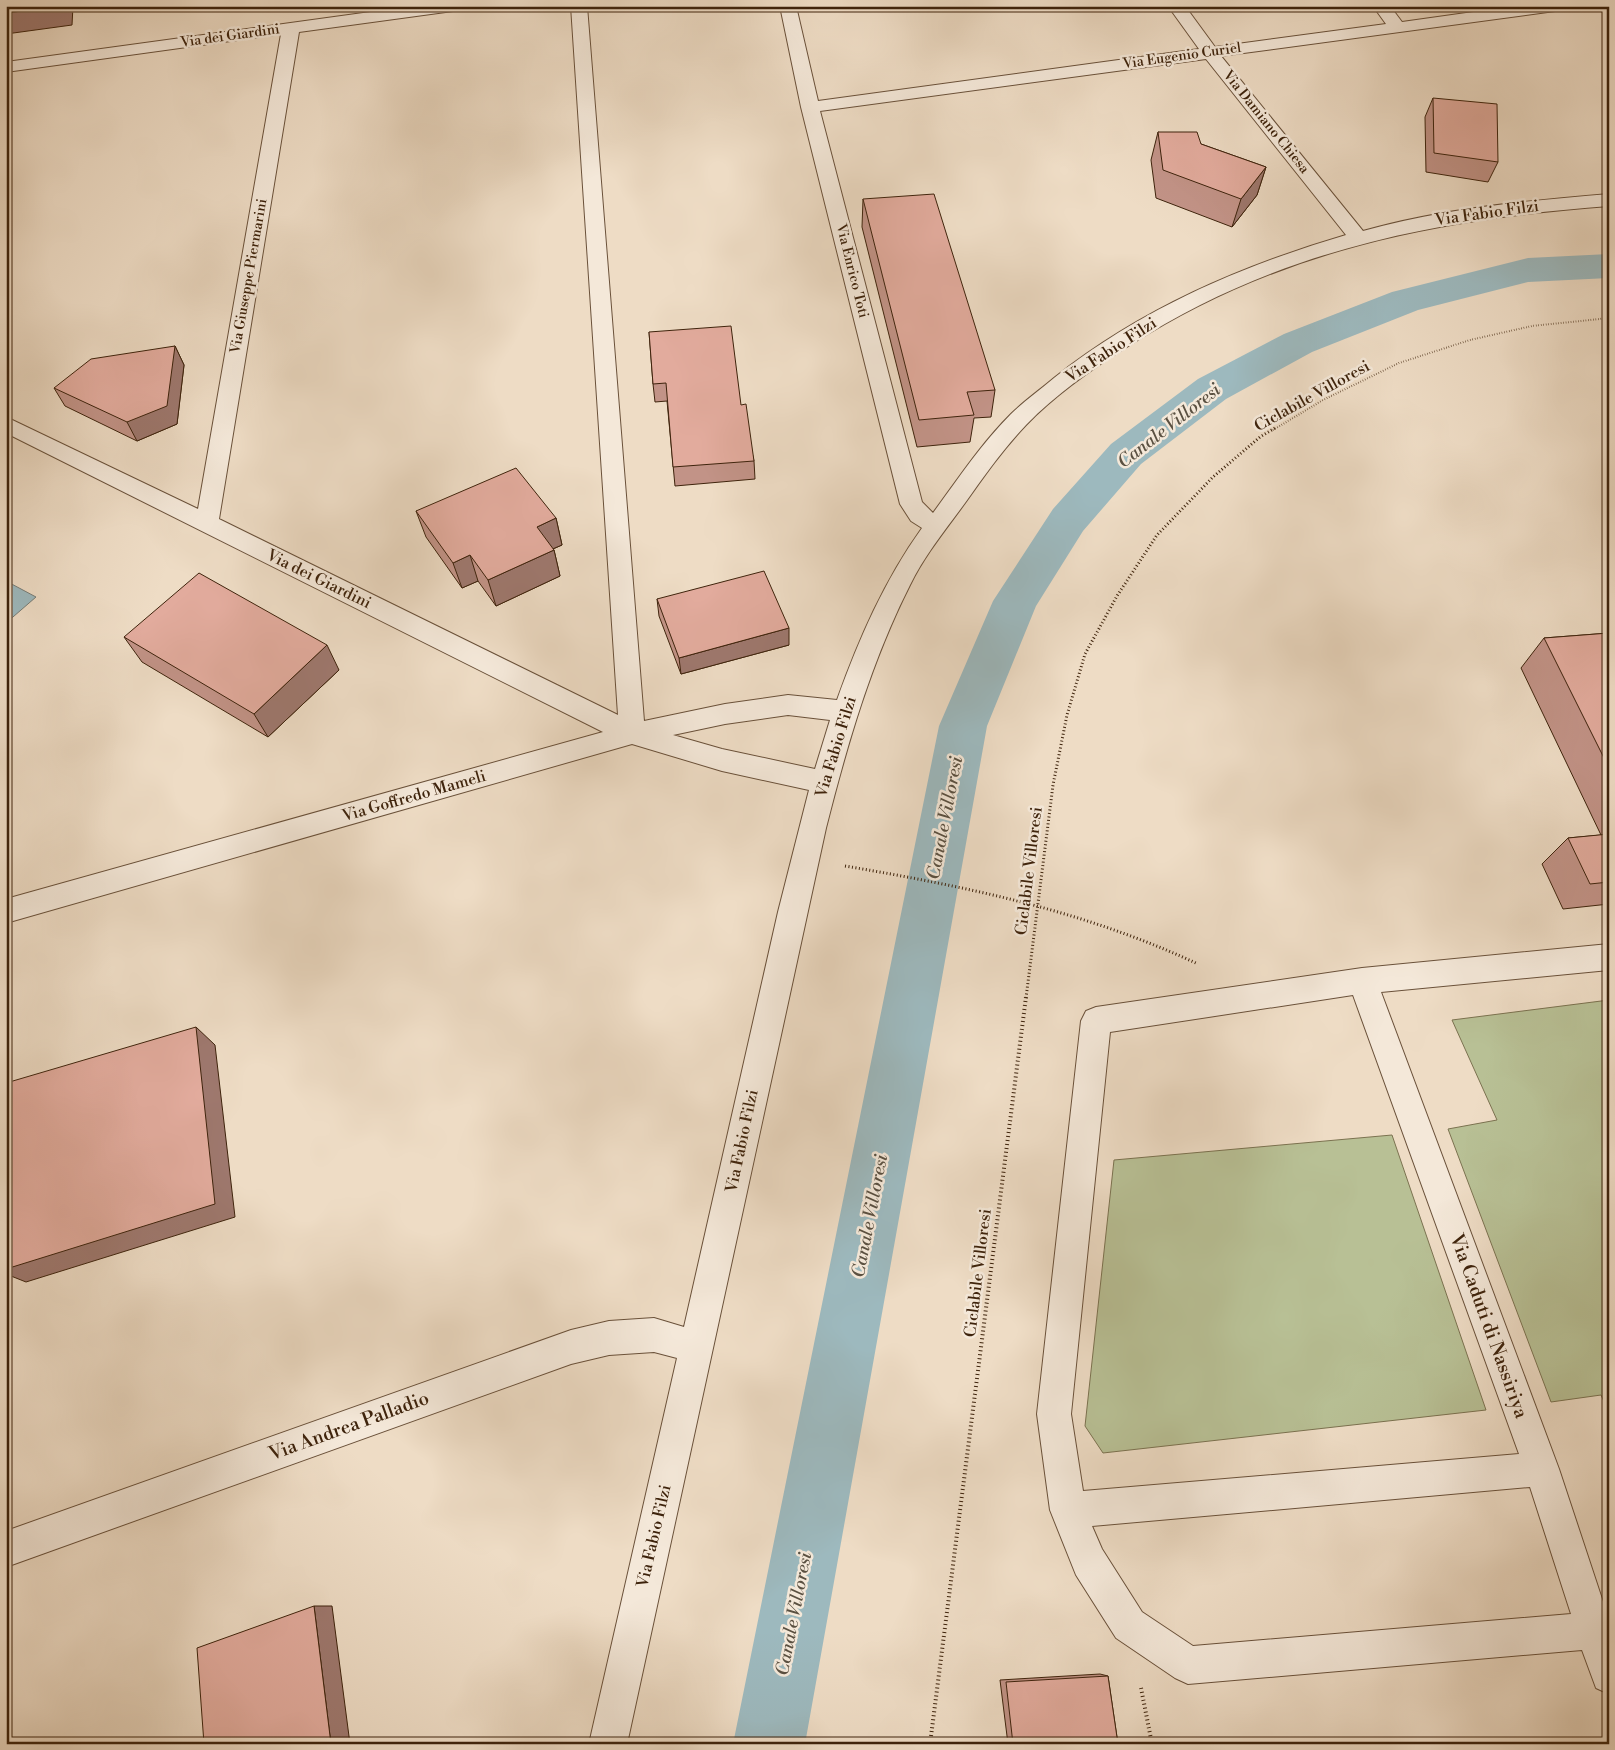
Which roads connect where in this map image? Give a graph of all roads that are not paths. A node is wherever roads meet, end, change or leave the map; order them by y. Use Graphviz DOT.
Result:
graph roads {
  1 [pos="453,6"];
  2 [pos="579,6"];
  3 [pos="788,6"];
  4 [pos="1176,6"];
  5 [pos="1381,6"];
  6 [pos="1555,6"];
  7 [pos="1398,27"];
  8 [pos="291,28"];
  9 [pos="1210,52"];
  10 [pos="6,67"];
  11 [pos="810,107"];
  12 [pos="1609,200"];
  13 [pos="1358,237"];
  14 [pos="6,424"];
  15 [pos="207,523"];
  16 [pos="935,525"];
  17 [pos="846,711"];
  18 [pos="632,734"];
  19 [pos="824,782"];
  20 [pos="6,911"];
  21 [pos="1609,957"];
  22 [pos="1362,981"];
  23 [pos="697,1347"];
  24 [pos="1542,1469"];
  25 [pos="1068,1510"];
  26 [pos="6,1549"];
  27 [pos="1601,1630"];
  28 [pos="1609,1674"];
  29 [pos="608,1744"];
  1 -- 8 [label="street, Via dei Giardini"];
  2 -- 18 [label="street"];
  3 -- 11 [label="street, Via Enrico Toti"];
  4 -- 9 [label="street, Via Damiano Chiesa"];
  5 -- 7 [label="street"];
  6 -- 7 [label="street, Via Eugenio Curiel"];
  7 -- 9 [label="street, Via Eugenio Curiel"];
  8 -- 10 [label="street, Via dei Giardini"];
  8 -- 15 [label="street, Via Giuseppe Piermarini"];
  9 -- 11 [label="street, Via Eugenio Curiel"];
  9 -- 13 [label="street, Via Damiano Chiesa"];
  11 -- 16 [label="street, Via Enrico Toti"];
  12 -- 13 [label="street, Via Fabio Filzi"];
  13 -- 16 [label="street, Via Fabio Filzi"];
  14 -- 15 [label="street, Via dei Giardini"];
  15 -- 18 [label="street, Via dei Giardini"];
  16 -- 17 [label="street, Via Fabio Filzi"];
  17 -- 18 [label="street, Via Goffredo Mameli"];
  17 -- 19 [label="street, Via Fabio Filzi"];
  18 -- 19 [label="street"];
  18 -- 20 [label="street, Via Goffredo Mameli"];
  19 -- 23 [label="street, Via Fabio Filzi"];
  21 -- 22 [label="street"];
  22 -- 24 [label="street, Via Caduti di Nassiriya"];
  22 -- 25 [label="street"];
  23 -- 26 [label="street, Via Andrea Palladio"];
  23 -- 29 [label="street, Via Fabio Filzi"];
  24 -- 25 [label="street"];
  24 -- 27 [label="street, Via Caduti di Nassiriya"];
  25 -- 27 [label="street"];
  27 -- 28 [label="street, Via Caduti di Nassiriya"];
}
